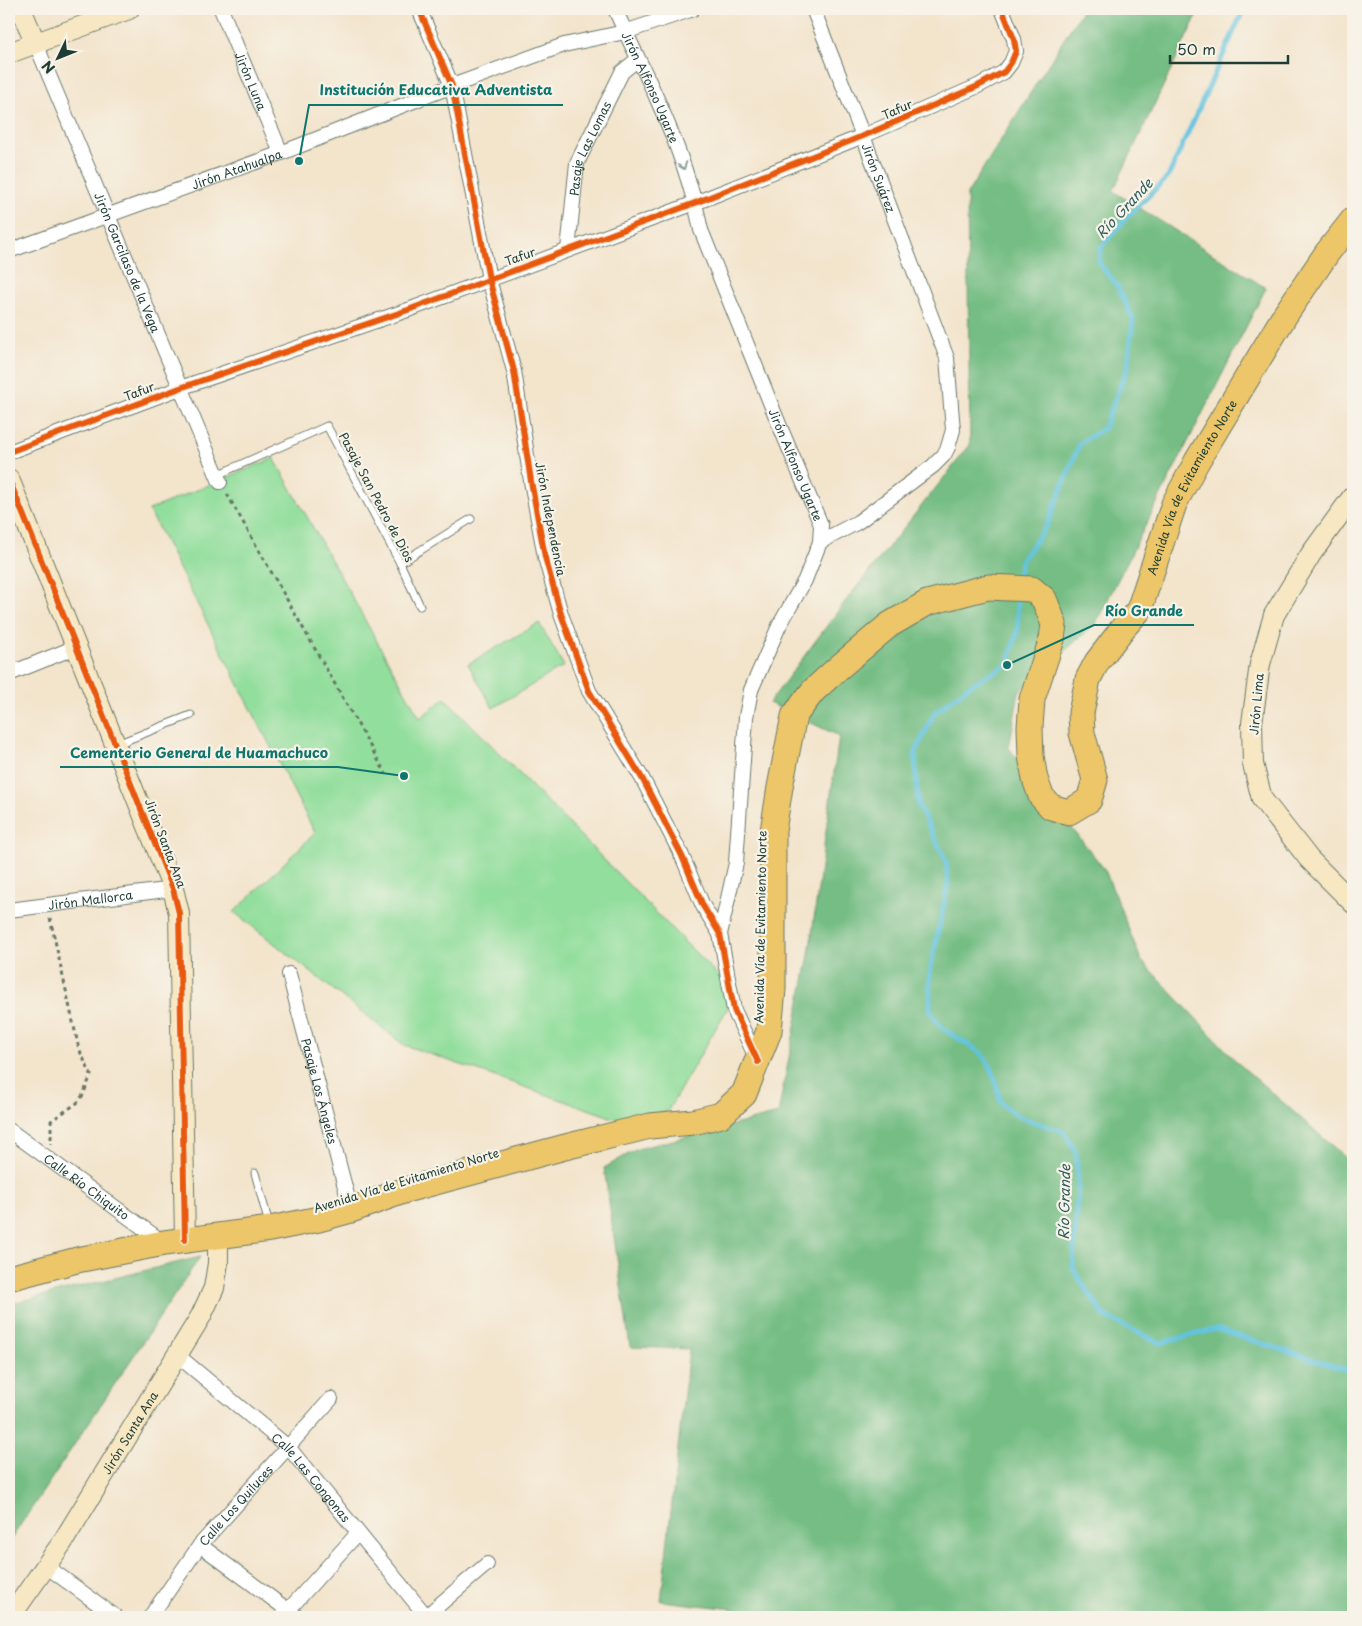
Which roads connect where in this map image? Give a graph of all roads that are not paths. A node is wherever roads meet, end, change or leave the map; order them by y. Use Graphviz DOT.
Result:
graph roads {
  1 [pos="21,9"];
  2 [pos="129,9"];
  3 [pos="221,9"];
  4 [pos="418,9"];
  5 [pos="615,9"];
  6 [pos="693,9"];
  7 [pos="813,9"];
  8 [pos="1002,9"];
  9 [pos="625,32"];
  10 [pos="34,42"];
  11 [pos="9,53"];
  12 [pos="638,59"];
  13 [pos="452,86"];
  14 [pos="863,136"];
  15 [pos="281,153"];
  16 [pos="695,203"];
  17 [pos="107,214"];
  18 [pos="1353,220"];
  19 [pos="568,250"];
  20 [pos="9,251"];
  21 [pos="489,279"];
  22 [pos="180,388"];
  23 [pos="9,452"];
  24 [pos="218,478"];
  25 [pos="9,479"];
  26 [pos="1353,496"];
  27 [pos="471,519"];
  28 [pos="820,542"];
  29 [pos="400,563"];
  30 [pos="420,606"];
  31 [pos="76,647"];
  32 [pos="9,674"];
  33 [pos="191,715"];
  34 [pos="115,745"];
  35 [pos="173,889"];
  36 [pos="1353,903"];
  37 [pos="9,910"];
  38 [pos="720,934"];
  39 [pos="288,974"];
  40 [pos="758,1062"];
  41 [pos="9,1130"];
  42 [pos="255,1173"];
  43 [pos="351,1210"];
  44 [pos="270,1229"];
  45 [pos="218,1236"];
  46 [pos="175,1242"];
  47 [pos="9,1278"];
  48 [pos="177,1355"];
  49 [pos="331,1400"];
  50 [pos="289,1448"];
  51 [pos="358,1533"];
  52 [pos="200,1545"];
  53 [pos="487,1564"];
  54 [pos="46,1566"];
  55 [pos="289,1615"];
  56 [pos="10,1617"];
  57 [pos="116,1617"];
  58 [pos="150,1617"];
  59 [pos="426,1617"];
  1 -- 10 [label="street"];
  2 -- 10 [label="street"];
  3 -- 15 [label="street, Jirón Luna"];
  4 -- 13 [label="street, Jirón Independencia"];
  5 -- 9 [label="street, Jirón Alfonso Ugarte"];
  6 -- 9 [label="street, Jirón Atahualpa"];
  7 -- 14 [label="street, Jirón Suárez"];
  8 -- 14 [label="street, Tafur"];
  9 -- 12 [label="street, Jirón Alfonso Ugarte"];
  9 -- 13 [label="street, Jirón Atahualpa"];
  10 -- 11 [label="street"];
  10 -- 17 [label="street, Jirón Garcilaso de la Vega"];
  12 -- 16 [label="street, Jirón Alfonso Ugarte, one-way"];
  12 -- 19 [label="street, Pasaje Las Lomas"];
  13 -- 15 [label="street, Jirón Atahualpa"];
  13 -- 21 [label="street, Jirón Independencia"];
  14 -- 16 [label="street, Tafur"];
  14 -- 28 [label="street, Jirón Suárez"];
  15 -- 17 [label="street, Jirón Atahualpa"];
  16 -- 19 [label="street, Tafur"];
  16 -- 28 [label="street, Jirón Alfonso Ugarte"];
  17 -- 20 [label="street, Jirón Atahualpa"];
  17 -- 22 [label="street, Jirón Garcilaso de la Vega"];
  18 -- 40 [label="highway, Avenida Vía de Evitamiento Norte"];
  19 -- 21 [label="street, Tafur"];
  21 -- 22 [label="street, Tafur"];
  21 -- 38 [label="street, Jirón Independencia"];
  22 -- 23 [label="street, Tafur"];
  22 -- 24 [label="street, Jirón Garcilaso de la Vega"];
  24 -- 29 [label="lane, Pasaje San Pedro de Dios"];
  25 -- 31 [label="street, Jirón Santa Ana"];
  26 -- 36 [label="street, Jirón Lima"];
  27 -- 29 [label="lane"];
  28 -- 38 [label="street, Jirón Alfonso Ugarte"];
  29 -- 30 [label="lane, Pasaje San Pedro de Dios"];
  31 -- 32 [label="street"];
  31 -- 34 [label="street, Jirón Santa Ana"];
  33 -- 34 [label="lane"];
  34 -- 35 [label="street, Jirón Santa Ana"];
  35 -- 37 [label="street, Jirón Mallorca"];
  35 -- 46 [label="street, Jirón Santa Ana"];
  38 -- 40 [label="street, Jirón Independencia"];
  39 -- 43 [label="street, Pasaje Los Ángeles"];
  40 -- 43 [label="highway, Avenida Vía de Evitamiento Norte"];
  41 -- 46 [label="street, Calle Río Chiquito"];
  42 -- 44 [label="lane"];
  43 -- 44 [label="highway, Avenida Vía de Evitamiento Norte"];
  44 -- 45 [label="highway, Avenida Vía de Evitamiento Norte"];
  45 -- 46 [label="highway, Avenida Vía de Evitamiento Norte"];
  45 -- 48 [label="street, Jirón Santa Ana"];
  46 -- 47 [label="highway, Avenida Vía de Evitamiento Norte"];
  48 -- 50 [label="street, Calle Las Congonas"];
  48 -- 54 [label="street, Jirón Santa Ana"];
  49 -- 50 [label="street, Calle Los Quiluces"];
  50 -- 51 [label="street, Calle Las Congonas"];
  50 -- 52 [label="street, Calle Los Quiluces"];
  51 -- 55 [label="street"];
  51 -- 59 [label="street, Calle Las Congonas"];
  52 -- 55 [label="street"];
  52 -- 58 [label="street, Calle Los Quiluces"];
  53 -- 59 [label="street"];
  54 -- 56 [label="street, Jirón Santa Ana"];
  54 -- 57 [label="street"];
}
